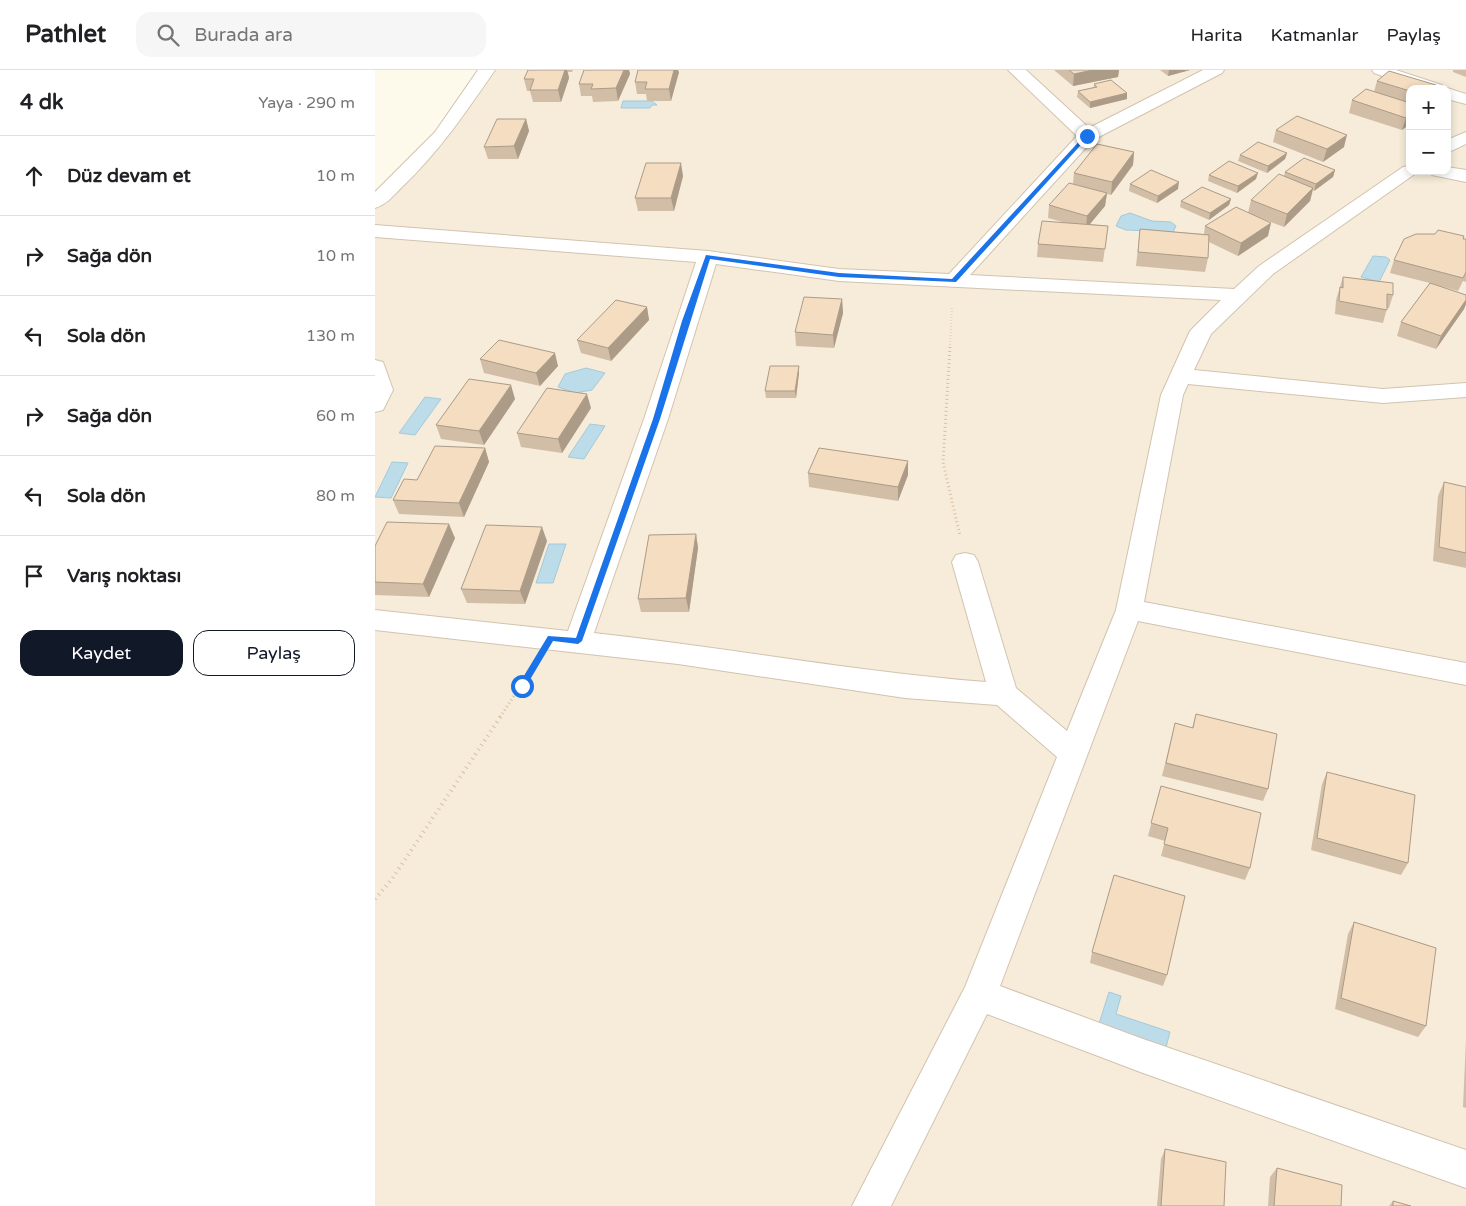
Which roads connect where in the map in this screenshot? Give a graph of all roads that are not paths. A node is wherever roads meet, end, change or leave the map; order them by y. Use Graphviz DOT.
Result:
graph roads {
  1 [pos="487,70"];
  2 [pos="1015,70"];
  3 [pos="1216,70"];
  4 [pos="1380,70"];
  5 [pos="1424,85"];
  6 [pos="1451,94"];
  7 [pos="1466,99"];
  8 [pos="1087,136"];
  9 [pos="1466,137"];
  10 [pos="1451,146"];
  11 [pos="1451,173"];
  12 [pos="1406,174"];
  13 [pos="1466,176"];
  14 [pos="375,202"];
  15 [pos="375,231"];
  16 [pos="708,257"];
  17 [pos="954,281"];
  18 [pos="1239,295"];
  19 [pos="375,367"];
  20 [pos="1181,376"];
  21 [pos="1466,390"];
  22 [pos="375,405"];
  23 [pos="965,562"];
  24 [pos="1129,609"];
  25 [pos="375,620"];
  26 [pos="578,641"];
  27 [pos="1466,674"];
  28 [pos="1004,694"];
  29 [pos="1073,753"];
  30 [pos="979,995"];
  31 [pos="1466,1169"];
  32 [pos="871,1206"];
  1 -- 14 [label="street"];
  2 -- 8 [label="street"];
  3 -- 8 [label="street"];
  4 -- 5 [label="street"];
  6 -- 7 [label="street"];
  8 -- 17 [label="street"];
  9 -- 10 [label="street"];
  11 -- 13 [label="street"];
  12 -- 18 [label="street"];
  15 -- 16 [label="street"];
  16 -- 17 [label="street"];
  16 -- 26 [label="street"];
  17 -- 18 [label="street"];
  18 -- 20 [label="street"];
  19 -- 22 [label="street"];
  20 -- 21 [label="street"];
  20 -- 24 [label="street"];
  23 -- 28 [label="street"];
  24 -- 27 [label="street"];
  24 -- 29 [label="street"];
  25 -- 26 [label="street"];
  26 -- 28 [label="street"];
  28 -- 29 [label="street"];
  29 -- 30 [label="street"];
  30 -- 31 [label="street"];
  30 -- 32 [label="street"];
}
